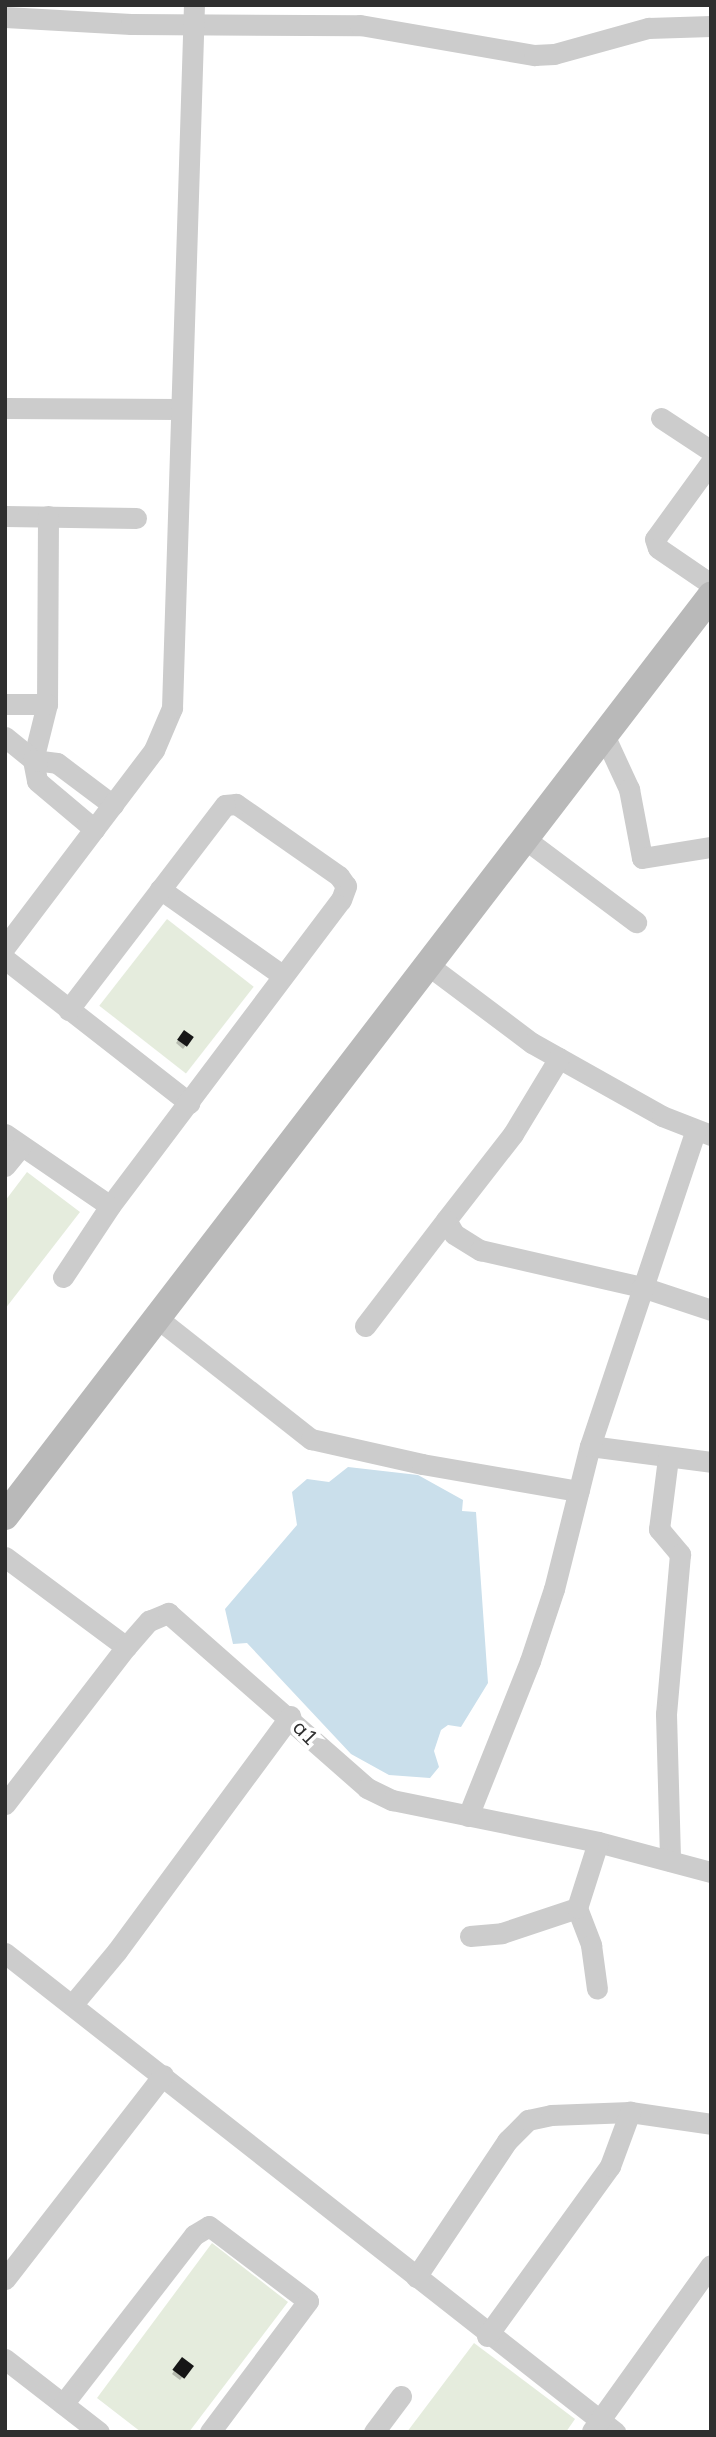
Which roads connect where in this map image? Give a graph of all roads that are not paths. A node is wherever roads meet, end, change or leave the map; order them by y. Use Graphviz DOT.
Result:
graph roads {
  1 [pos="194,14"];
  2 [pos="5,18"];
  3 [pos="711,26"];
  4 [pos="5,408"];
  5 [pos="178,409"];
  6 [pos="661,418"];
  7 [pos="711,451"];
  8 [pos="711,462"];
  9 [pos="5,516"];
  10 [pos="48,516"];
  11 [pos="136,518"];
  12 [pos="711,584"];
  13 [pos="711,596"];
  14 [pos="5,704"];
  15 [pos="47,704"];
  16 [pos="604,735"];
  17 [pos="5,737"];
  18 [pos="33,760"];
  19 [pos="113,805"];
  20 [pos="94,829"];
  21 [pos="525,839"];
  22 [pos="711,847"];
  23 [pos="160,889"];
  24 [pos="636,922"];
  25 [pos="5,947"];
  26 [pos="5,959"];
  27 [pos="428,965"];
  28 [pos="282,975"];
  29 [pos="68,1010"];
  30 [pos="559,1058"];
  31 [pos="188,1103"];
  32 [pos="703,1132"];
  33 [pos="13,1140"];
  34 [pos="5,1166"];
  35 [pos="110,1206"];
  36 [pos="446,1220"];
  37 [pos="63,1277"];
  38 [pos="642,1286"];
  39 [pos="711,1310"];
  40 [pos="157,1318"];
  41 [pos="365,1326"];
  42 [pos="590,1446"];
  43 [pos="668,1458"];
  44 [pos="711,1462"];
  45 [pos="579,1491"];
  46 [pos="5,1516"];
  47 [pos="5,1557"];
  48 [pos="126,1647"];
  49 [pos="290,1716"];
  50 [pos="5,1804"];
  51 [pos="468,1816"];
  52 [pos="598,1842"];
  53 [pos="670,1861"];
  54 [pos="711,1872"];
  55 [pos="577,1908"];
  56 [pos="470,1936"];
  57 [pos="5,1953"];
  58 [pos="597,1989"];
  59 [pos="72,2005"];
  60 [pos="163,2075"];
  61 [pos="630,2112"];
  62 [pos="711,2124"];
  63 [pos="711,2265"];
  64 [pos="416,2277"];
  65 [pos="5,2279"];
  66 [pos="487,2336"];
  67 [pos="5,2359"];
  68 [pos="401,2396"];
  69 [pos="63,2404"];
  70 [pos="602,2428"];
  71 [pos="99,2432"];
  72 [pos="210,2432"];
  73 [pos="374,2432"];
  1 -- 2 [label="street"];
  1 -- 3 [label="street"];
  1 -- 5 [label="street"];
  4 -- 5 [label="street"];
  5 -- 19 [label="street"];
  6 -- 7 [label="street"];
  8 -- 12 [label="street"];
  9 -- 10 [label="street"];
  10 -- 11 [label="street"];
  10 -- 15 [label="street"];
  13 -- 16 [label="street"];
  14 -- 15 [label="street"];
  15 -- 18 [label="street"];
  16 -- 21 [label="street"];
  16 -- 22 [label="street"];
  17 -- 18 [label="street"];
  18 -- 19 [label="street"];
  18 -- 20 [label="street"];
  19 -- 20 [label="street"];
  20 -- 25 [label="street"];
  21 -- 24 [label="street"];
  21 -- 27 [label="street"];
  23 -- 28 [label="street"];
  23 -- 28 [label="street"];
  23 -- 29 [label="street"];
  26 -- 29 [label="street"];
  27 -- 30 [label="street"];
  27 -- 40 [label="street"];
  28 -- 31 [label="street"];
  29 -- 31 [label="street"];
  30 -- 32 [label="street"];
  30 -- 36 [label="street"];
  31 -- 35 [label="street"];
  32 -- 38 [label="street"];
  33 -- 34 [label="street"];
  33 -- 35 [label="street"];
  35 -- 37 [label="street"];
  36 -- 38 [label="street"];
  36 -- 41 [label="street"];
  38 -- 39 [label="street"];
  38 -- 42 [label="street"];
  40 -- 45 [label="street"];
  40 -- 46 [label="street"];
  42 -- 43 [label="street"];
  42 -- 45 [label="street"];
  43 -- 44 [label="street"];
  43 -- 53 [label="street"];
  45 -- 51 [label="street"];
  47 -- 48 [label="street"];
  48 -- 49 [label="street, a1"];
  48 -- 50 [label="street, a1"];
  49 -- 51 [label="street, a1"];
  49 -- 59 [label="street"];
  51 -- 52 [label="street, a1"];
  52 -- 53 [label="street, a1"];
  52 -- 55 [label="street"];
  53 -- 54 [label="street, a1"];
  55 -- 56 [label="street"];
  55 -- 58 [label="street"];
  57 -- 59 [label="street"];
  59 -- 60 [label="street"];
  60 -- 64 [label="street"];
  60 -- 65 [label="street"];
  61 -- 62 [label="street"];
  61 -- 64 [label="street"];
  61 -- 66 [label="street"];
  63 -- 70 [label="street"];
  64 -- 66 [label="street"];
  66 -- 70 [label="street"];
  67 -- 69 [label="street"];
  68 -- 73 [label="street"];
  69 -- 71 [label="street"];
  69 -- 72 [label="street"];
}
